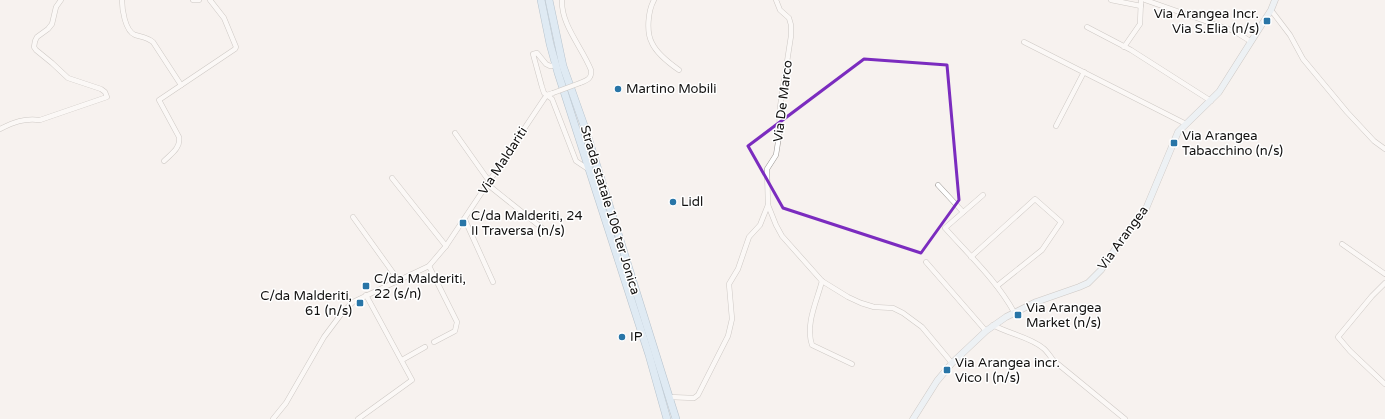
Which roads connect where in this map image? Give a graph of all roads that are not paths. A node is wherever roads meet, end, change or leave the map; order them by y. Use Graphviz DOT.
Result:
graph roads {
  1 [pos="61,0"];
  2 [pos="122,0"];
  3 [pos="193,0"];
  4 [pos="199,0"];
  5 [pos="210,0"];
  6 [pos="541,0"];
  7 [pos="549,0"];
  8 [pos="562,0"];
  9 [pos="654,0"];
  10 [pos="776,0"];
  11 [pos="1112,0"];
  12 [pos="1141,0"];
  13 [pos="1145,0"];
  14 [pos="1273,1"];
  15 [pos="1141,6"];
  16 [pos="1271,10"];
  17 [pos="1088,27"];
  18 [pos="1250,41"];
  19 [pos="1024,42"];
  20 [pos="1124,47"];
  21 [pos="556,65"];
  22 [pos="679,70"];
  23 [pos="1084,72"];
  24 [pos="181,85"];
  25 [pos="547,95"];
  26 [pos="1211,101"];
  27 [pos="1186,124"];
  28 [pos="1056,126"];
  29 [pos="0,129"];
  30 [pos="455,133"];
  31 [pos="1385,149"];
  32 [pos="164,161"];
  33 [pos="588,169"];
  34 [pos="392,178"];
  35 [pos="488,182"];
  36 [pos="938,184"];
  37 [pos="983,195"];
  38 [pos="768,205"];
  39 [pos="963,212"];
  40 [pos="353,216"];
  41 [pos="465,220"];
  42 [pos="542,228"];
  43 [pos="1342,244"];
  44 [pos="446,246"];
  45 [pos="971,257"];
  46 [pos="926,262"];
  47 [pos="429,266"];
  48 [pos="1385,274"];
  49 [pos="399,281"];
  50 [pos="822,281"];
  51 [pos="493,282"];
  52 [pos="1385,283"];
  53 [pos="997,286"];
  54 [pos="366,296"];
  55 [pos="1014,312"];
  56 [pos="993,325"];
  57 [pos="986,330"];
  58 [pos="434,342"];
  59 [pos="425,347"];
  60 [pos="402,360"];
  61 [pos="952,363"];
  62 [pos="852,364"];
  63 [pos="1385,384"];
  64 [pos="669,397"];
  65 [pos="274,419"];
  66 [pos="358,419"];
  67 [pos="667,419"];
  68 [pos="676,419"];
  69 [pos="913,419"];
  70 [pos="1126,419"];
  1 -- 29 [label="street"];
  2 -- 24 [label="street"];
  3 -- 4 [label="street"];
  5 -- 24 [label="street"];
  6 -- 21 [label="main road, Strada statale 106 ter Jonica"];
  7 -- 64 [label="main road, Strada statale 106 ter Jonica"];
  8 -- 25 [label="street, bridge"];
  9 -- 22 [label="street"];
  10 -- 38 [label="street, Via De Marco"];
  11 -- 15 [label="street"];
  12 -- 15 [label="street"];
  13 -- 18 [label="street"];
  14 -- 16 [label="street, Via Arangea"];
  15 -- 20 [label="street"];
  16 -- 18 [label="street, Via Arangea"];
  16 -- 31 [label="street"];
  17 -- 20 [label="street"];
  18 -- 26 [label="street, Via Arangea"];
  19 -- 23 [label="street"];
  20 -- 26 [label="street"];
  21 -- 25 [label="street"];
  21 -- 33 [label="main road, Strada statale 106 ter Jonica"];
  23 -- 27 [label="street"];
  23 -- 28 [label="street"];
  24 -- 32 [label="street"];
  25 -- 33 [label="street"];
  25 -- 35 [label="street, Via Maldariti"];
  26 -- 27 [label="street, Via Arangea"];
  27 -- 55 [label="street, Via Arangea"];
  30 -- 35 [label="street"];
  33 -- 67 [label="main road, Strada statale 106 ter Jonica"];
  34 -- 44 [label="street"];
  35 -- 41 [label="street, Via Maldariti"];
  35 -- 42 [label="street"];
  36 -- 39 [label="street"];
  37 -- 39 [label="street"];
  38 -- 50 [label="street"];
  38 -- 64 [label="street"];
  39 -- 45 [label="street"];
  40 -- 49 [label="street"];
  41 -- 44 [label="street, Via Maldariti"];
  41 -- 51 [label="street"];
  43 -- 48 [label="street"];
  44 -- 47 [label="street, Via Maldariti"];
  45 -- 53 [label="street"];
  45 -- 53 [label="street"];
  46 -- 57 [label="street"];
  47 -- 49 [label="street, Via Maldariti"];
  47 -- 58 [label="street"];
  49 -- 54 [label="street, Via Maldariti"];
  50 -- 61 [label="street"];
  50 -- 62 [label="street"];
  52 -- 63 [label="street"];
  53 -- 55 [label="street"];
  54 -- 60 [label="street"];
  54 -- 65 [label="street, Via Maldariti"];
  55 -- 56 [label="street, Via Arangea"];
  56 -- 57 [label="street, Via Arangea"];
  56 -- 70 [label="street"];
  57 -- 61 [label="street, Via Arangea"];
  59 -- 60 [label="street"];
  60 -- 66 [label="street"];
  61 -- 69 [label="street, Via Arangea"];
  64 -- 68 [label="main road, Strada statale 106 ter Jonica"];
}
